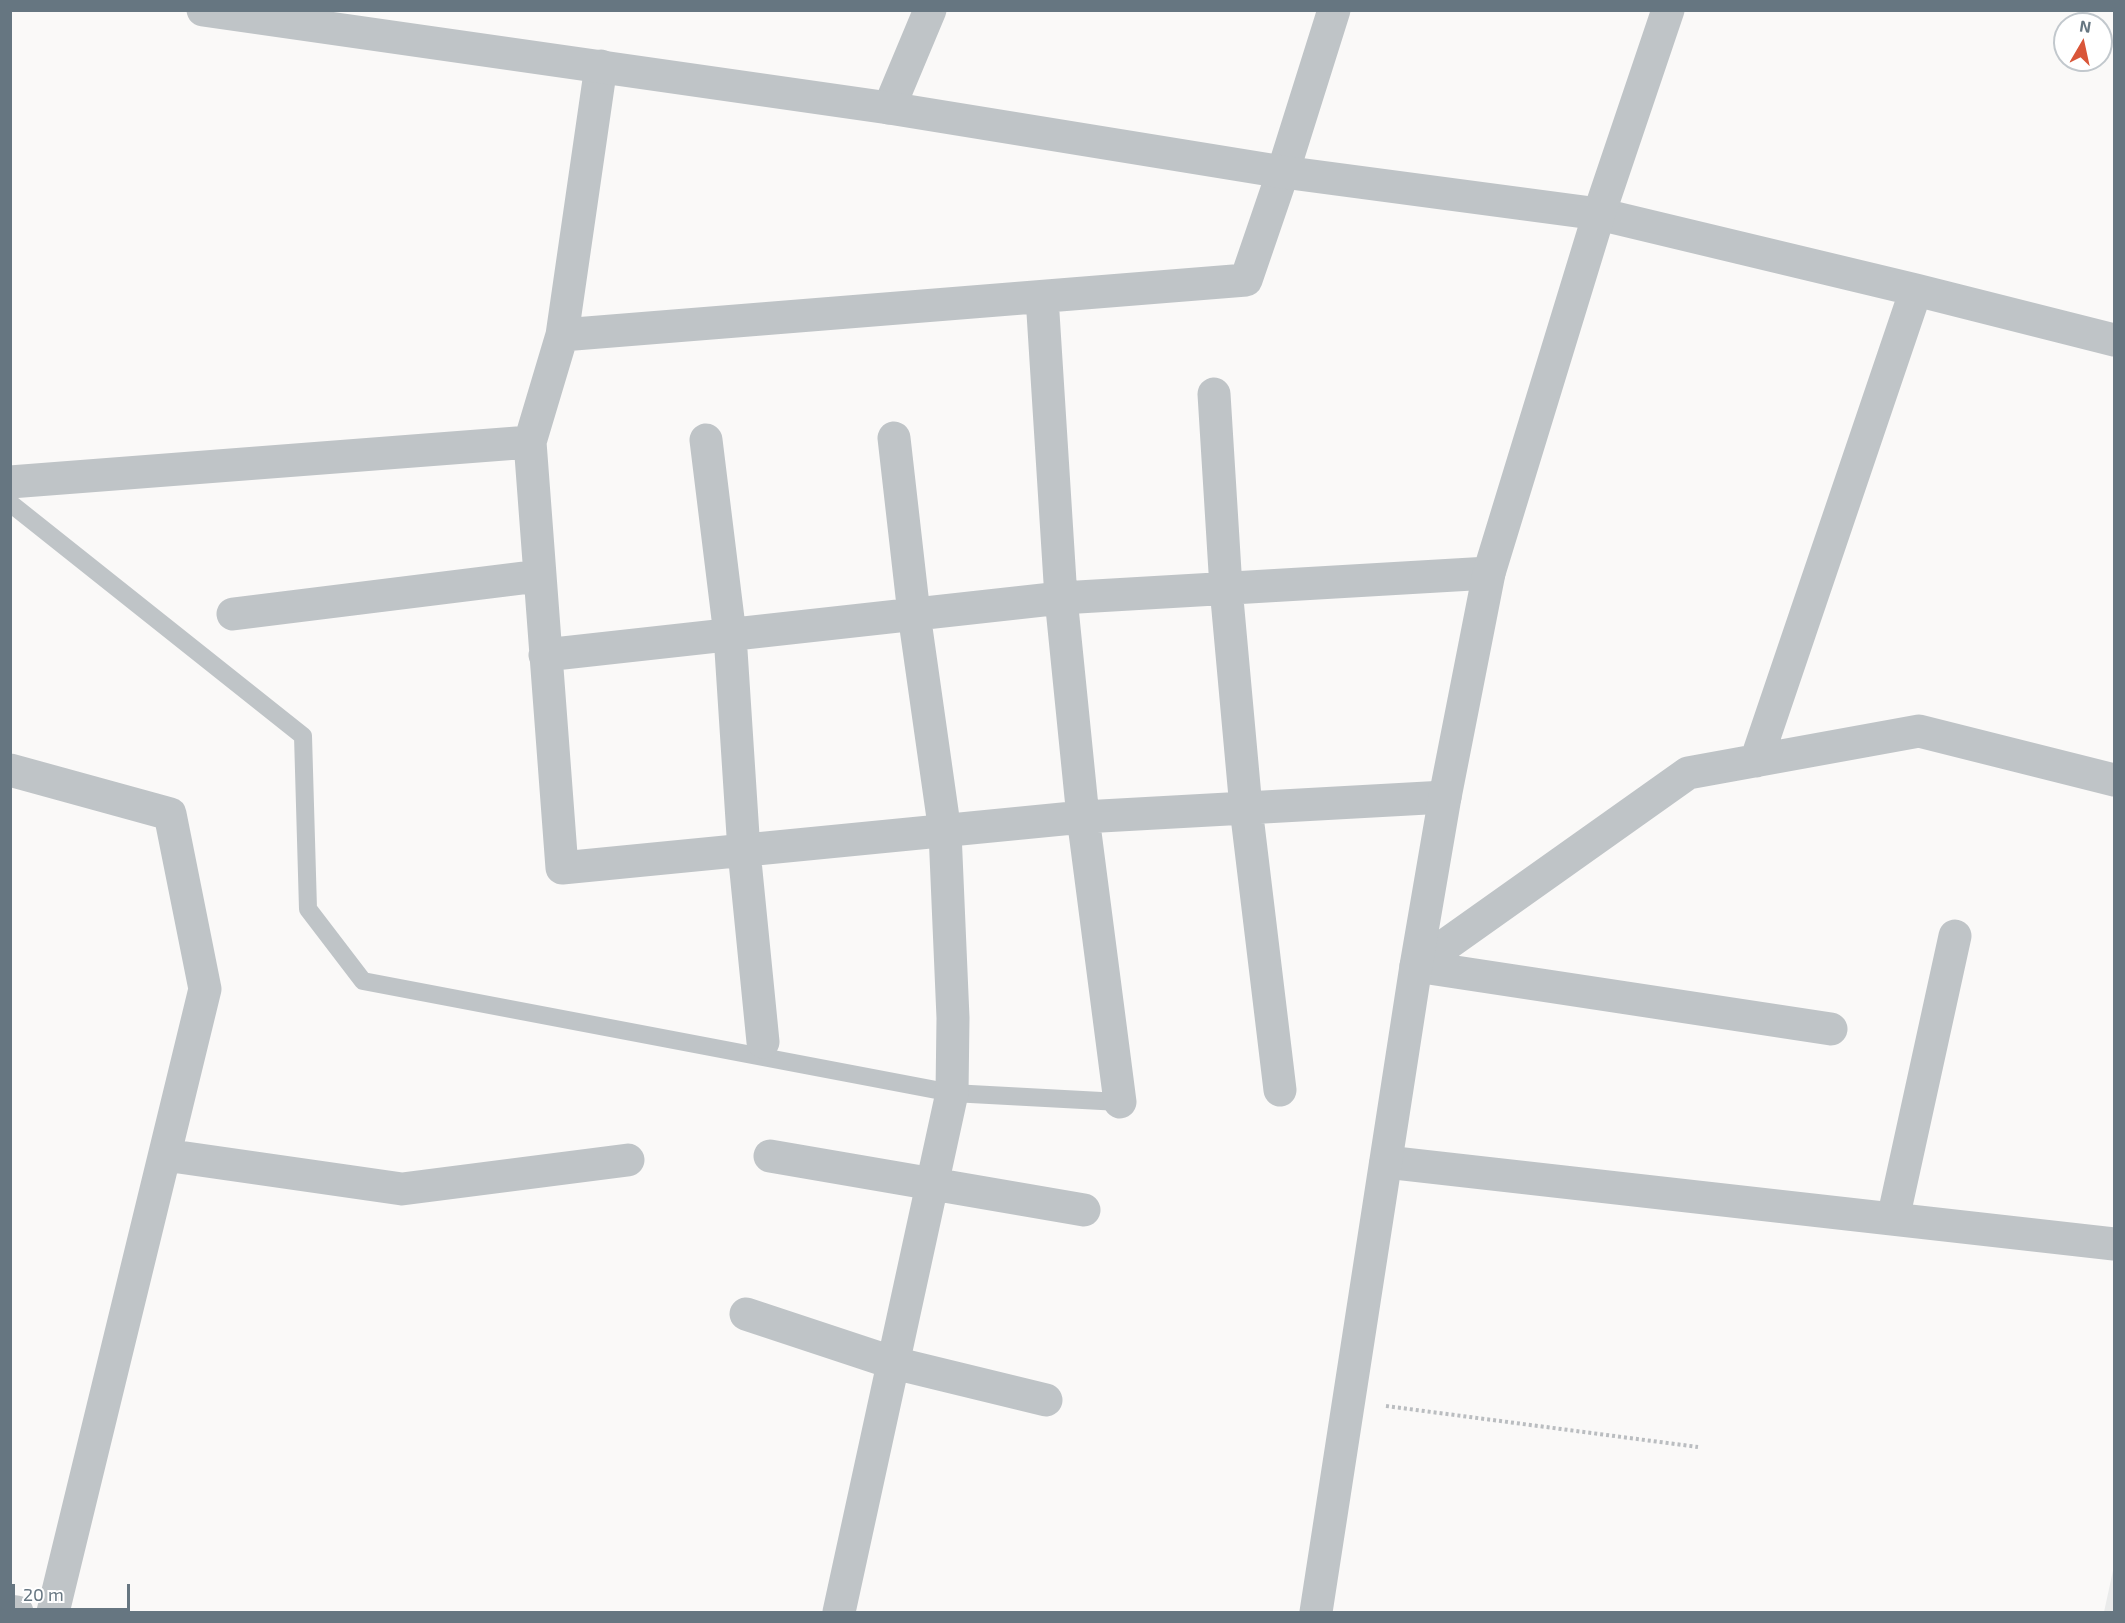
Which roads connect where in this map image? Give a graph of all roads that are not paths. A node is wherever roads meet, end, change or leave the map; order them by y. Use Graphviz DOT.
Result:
graph roads {
  1 [pos="203,10"];
  2 [pos="930,10"];
  3 [pos="1334,10"];
  4 [pos="1668,10"];
  5 [pos="601,66"];
  6 [pos="890,108"];
  7 [pos="1283,172"];
  8 [pos="1599,214"];
  9 [pos="1917,290"];
  10 [pos="1042,297"];
  11 [pos="562,335"];
  12 [pos="2115,340"];
  13 [pos="1214,394"];
  14 [pos="894,438"];
  15 [pos="706,440"];
  16 [pos="530,442"];
  17 [pos="10,482"];
  18 [pos="10,503"];
  19 [pos="1489,573"];
  20 [pos="539,576"];
  21 [pos="1226,588"];
  22 [pos="1061,598"];
  23 [pos="233,614"];
  24 [pos="914,615"];
  25 [pos="730,635"];
  26 [pos="545,656"];
  27 [pos="1756,761"];
  28 [pos="10,770"];
  29 [pos="2115,780"];
  30 [pos="1444,796"];
  31 [pos="1246,808"];
  32 [pos="1083,818"];
  33 [pos="945,832"];
  34 [pos="744,851"];
  35 [pos="1955,936"];
  36 [pos="1416,966"];
  37 [pos="1831,1029"];
  38 [pos="763,1042"];
  39 [pos="1280,1090"];
  40 [pos="952,1093"];
  41 [pos="1119,1102"];
  42 [pos="165,1155"];
  43 [pos="770,1156"];
  44 [pos="628,1160"];
  45 [pos="1386,1162"];
  46 [pos="932,1185"];
  47 [pos="1084,1210"];
  48 [pos="1893,1219"];
  49 [pos="2115,1244"];
  50 [pos="746,1314"];
  51 [pos="894,1363"];
  52 [pos="1046,1400"];
  53 [pos="10,1611"];
  54 [pos="17,1612"];
  55 [pos="53,1612"];
  56 [pos="840,1612"];
  57 [pos="1316,1612"];
  1 -- 5 [label="street"];
  2 -- 6 [label="street"];
  3 -- 7 [label="street"];
  4 -- 8 [label="street"];
  5 -- 6 [label="street"];
  5 -- 11 [label="street"];
  6 -- 7 [label="street"];
  7 -- 8 [label="street"];
  7 -- 10 [label="street"];
  8 -- 9 [label="street"];
  8 -- 19 [label="street"];
  9 -- 12 [label="street"];
  9 -- 27 [label="street"];
  10 -- 11 [label="street"];
  10 -- 22 [label="street"];
  11 -- 16 [label="street"];
  13 -- 21 [label="street"];
  14 -- 24 [label="street"];
  15 -- 25 [label="street"];
  16 -- 17 [label="street"];
  16 -- 20 [label="street"];
  18 -- 40 [label="lane"];
  19 -- 21 [label="street"];
  19 -- 30 [label="street"];
  20 -- 23 [label="street"];
  20 -- 26 [label="street"];
  21 -- 22 [label="street"];
  21 -- 31 [label="street"];
  22 -- 24 [label="street"];
  22 -- 32 [label="street"];
  24 -- 25 [label="street"];
  24 -- 33 [label="street"];
  25 -- 26 [label="street"];
  25 -- 34 [label="street"];
  26 -- 34 [label="street"];
  27 -- 29 [label="street"];
  27 -- 36 [label="street"];
  28 -- 42 [label="street"];
  30 -- 31 [label="street"];
  30 -- 36 [label="street"];
  31 -- 32 [label="street"];
  31 -- 39 [label="street"];
  32 -- 33 [label="street"];
  32 -- 41 [label="street"];
  33 -- 34 [label="street"];
  33 -- 40 [label="street"];
  34 -- 38 [label="street"];
  35 -- 48 [label="street"];
  36 -- 37 [label="street"];
  36 -- 45 [label="street"];
  40 -- 41 [label="lane"];
  40 -- 46 [label="street"];
  42 -- 44 [label="street"];
  42 -- 55 [label="street"];
  43 -- 46 [label="street"];
  45 -- 48 [label="street"];
  45 -- 57 [label="street"];
  46 -- 47 [label="street"];
  46 -- 51 [label="street"];
  48 -- 49 [label="street"];
  50 -- 51 [label="street"];
  51 -- 52 [label="street"];
  51 -- 56 [label="street"];
  53 -- 54 [label="street"];
}
